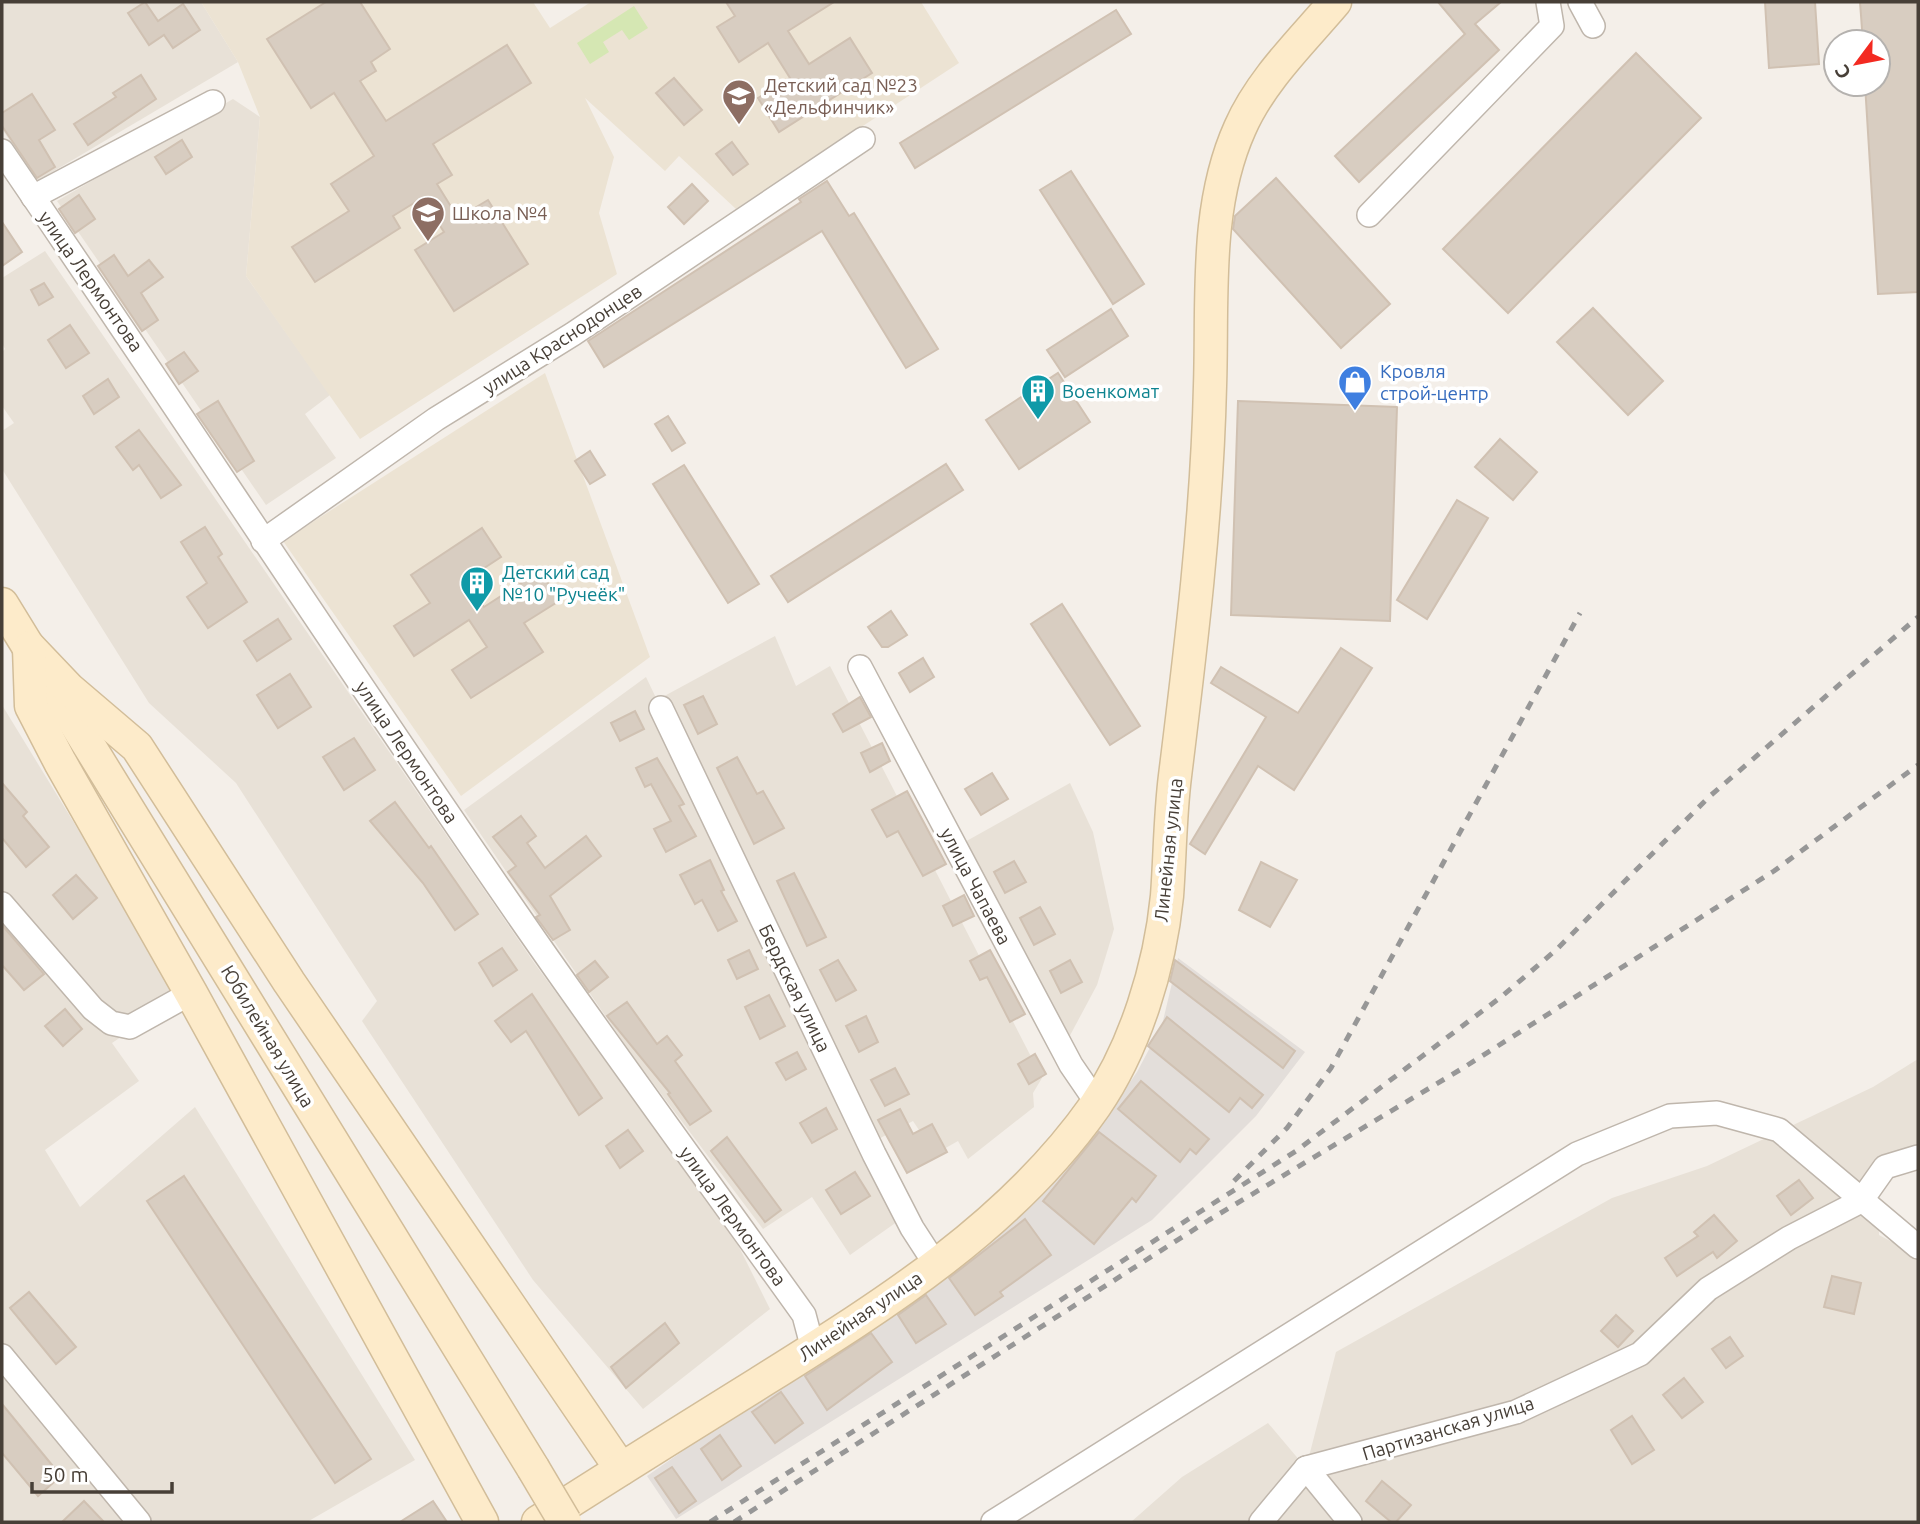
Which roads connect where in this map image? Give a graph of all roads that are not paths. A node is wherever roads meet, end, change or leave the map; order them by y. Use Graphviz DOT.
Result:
graph roads {
  1 [pos="1335,2"];
  2 [pos="1548,2"];
  3 [pos="1580,2"];
  4 [pos="1593,26"];
  5 [pos="212,102"];
  6 [pos="863,139"];
  7 [pos="2,151"];
  8 [pos="33,197"];
  9 [pos="1369,215"];
  10 [pos="262,541"];
  11 [pos="2,604"];
  12 [pos="29,647"];
  13 [pos="860,667"];
  14 [pos="661,708"];
  15 [pos="2,904"];
  16 [pos="191,993"];
  17 [pos="1097,1103"];
  18 [pos="1918,1157"];
  19 [pos="1861,1201"];
  20 [pos="1918,1247"];
  21 [pos="936,1265"];
  22 [pos="813,1349"];
  23 [pos="2,1356"];
  24 [pos="1306,1468"];
  25 [pos="621,1469"];
  26 [pos="139,1522"];
  27 [pos="482,1522"];
  28 [pos="538,1522"];
  29 [pos="565,1522"];
  30 [pos="993,1522"];
  31 [pos="1261,1522"];
  32 [pos="1350,1522"];
  1 -- 17 [label="main road, Линейная улица"];
  2 -- 9 [label="street"];
  3 -- 4 [label="street"];
  5 -- 8 [label="street"];
  6 -- 10 [label="street, улица Краснодонцев"];
  7 -- 8 [label="street, улица Лермонтова"];
  8 -- 10 [label="street, улица Лермонтова"];
  10 -- 22 [label="street, улица Лермонтова"];
  11 -- 12 [label="main road, Юбилейная улица"];
  12 -- 16 [label="main road"];
  12 -- 25 [label="main road"];
  12 -- 29 [label="main road, Юбилейная улица, bridge"];
  13 -- 17 [label="street, улица Чапаева"];
  14 -- 21 [label="street, Бердская улица"];
  15 -- 16 [label="street"];
  16 -- 27 [label="main road"];
  17 -- 21 [label="main road, Линейная улица"];
  18 -- 19 [label="street, Партизанская улица"];
  19 -- 20 [label="street"];
  19 -- 24 [label="street, Партизанская улица"];
  19 -- 30 [label="street"];
  21 -- 22 [label="main road, Линейная улица"];
  22 -- 25 [label="main road, Линейная улица"];
  23 -- 26 [label="street"];
  24 -- 31 [label="street"];
  24 -- 32 [label="street"];
  25 -- 28 [label="main road, Линейная улица"];
}
